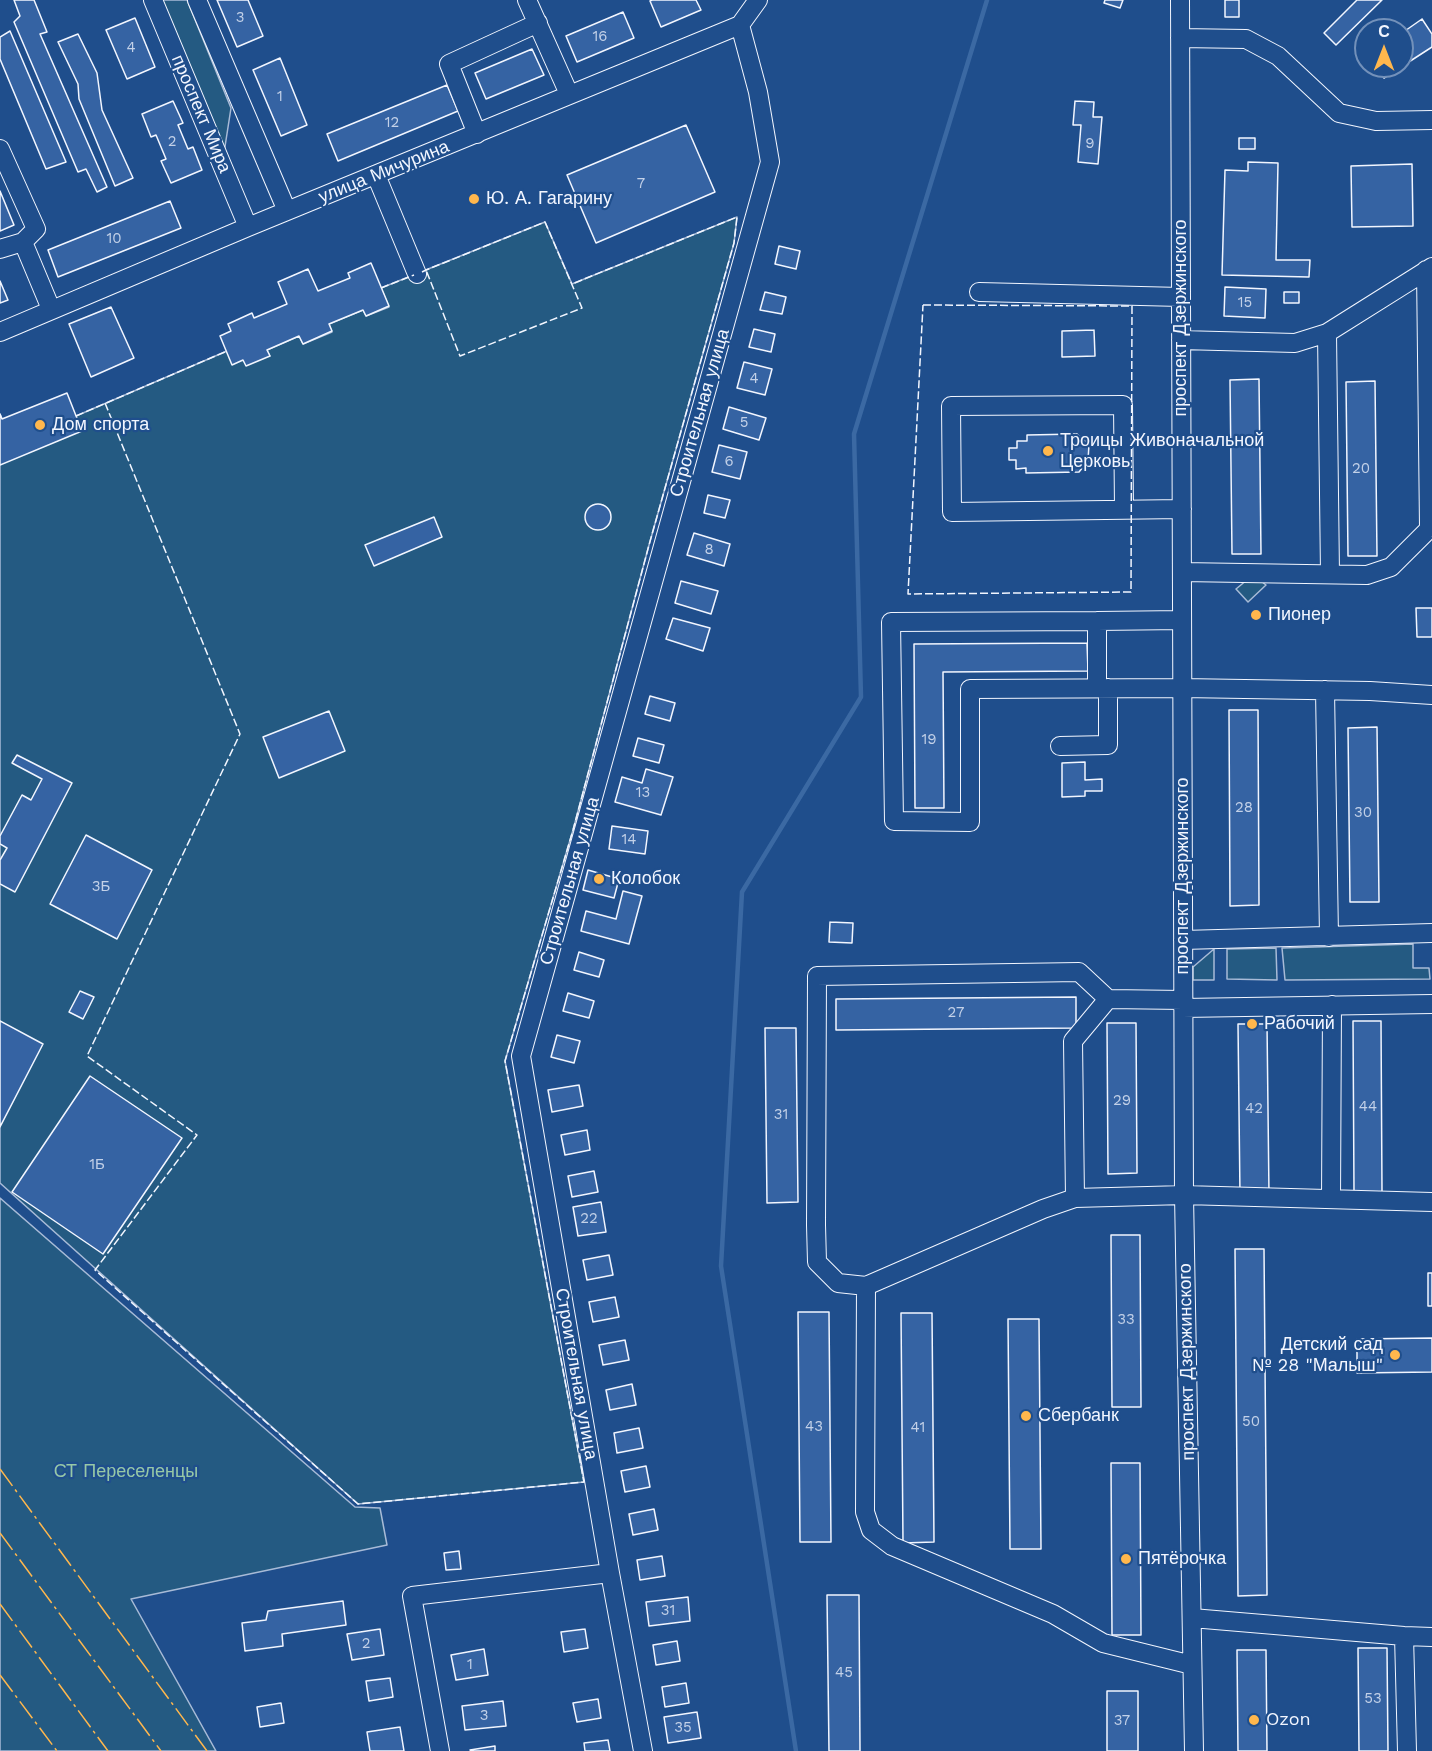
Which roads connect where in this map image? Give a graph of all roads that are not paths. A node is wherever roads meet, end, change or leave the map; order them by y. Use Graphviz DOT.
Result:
graph roads {
  1 [pos="153,0"];
  2 [pos="197,0"];
  3 [pos="527,0"];
  4 [pos="758,0"];
  5 [pos="1180,0"];
  6 [pos="538,23"];
  7 [pos="740,25"];
  8 [pos="1180,38"];
  9 [pos="569,94"];
  10 [pos="1432,120"];
  11 [pos="477,134"];
  12 [pos="0,149"];
  13 [pos="376,175"];
  14 [pos="287,211"];
  15 [pos="248,227"];
  16 [pos="23,242"];
  17 [pos="0,249"];
  18 [pos="1429,268"];
  19 [pos="417,274"];
  20 [pos="979,292"];
  21 [pos="1181,297"];
  22 [pos="51,309"];
  23 [pos="0,332"];
  24 [pos="1327,333"];
  25 [pos="1181,340"];
  26 [pos="1124,509"];
  27 [pos="1182,509"];
  28 [pos="1430,527"];
  29 [pos="1182,572"];
  30 [pos="1330,574"];
  31 [pos="1182,620"];
  32 [pos="1097,621"];
  33 [pos="1102,688"];
  34 [pos="1182,688"];
  35 [pos="1325,690"];
  36 [pos="1432,695"];
  37 [pos="1060,746"];
  38 [pos="1432,933"];
  39 [pos="1329,937"];
  40 [pos="1183,940"];
  41 [pos="1108,999"];
  42 [pos="1183,1004"];
  43 [pos="1432,1004"];
  44 [pos="1332,1005"];
  45 [pos="1184,1195"];
  46 [pos="1075,1198"];
  47 [pos="1331,1199"];
  48 [pos="1432,1203"];
  49 [pos="866,1286"];
  50 [pos="610,1573"];
  51 [pos="1192,1618"];
  52 [pos="1404,1636"];
  53 [pos="1432,1637"];
  54 [pos="1192,1665"];
  55 [pos="440,1751"];
  56 [pos="643,1751"];
  57 [pos="1194,1751"];
  58 [pos="1407,1751"];
  1 -- 15 [label="street, проспект Мира"];
  2 -- 14 [label="street"];
  3 -- 6 [label="street"];
  4 -- 7 [label="street"];
  5 -- 8 [label="street, проспект Дзержинского"];
  6 -- 9 [label="street"];
  6 -- 11 [label="street"];
  7 -- 9 [label="street, улица Мичурина"];
  7 -- 50 [label="street, Строительная улица"];
  8 -- 10 [label="street"];
  8 -- 21 [label="street, проспект Дзержинского"];
  9 -- 11 [label="street, улица Мичурина"];
  11 -- 13 [label="street, улица Мичурина"];
  12 -- 16 [label="street"];
  13 -- 14 [label="street, улица Мичурина"];
  13 -- 19 [label="street"];
  14 -- 15 [label="street, улица Мичурина"];
  15 -- 22 [label="street, улица Мичурина"];
  16 -- 17 [label="street"];
  16 -- 22 [label="street"];
  18 -- 24 [label="street"];
  18 -- 28 [label="street"];
  20 -- 21 [label="street"];
  21 -- 25 [label="street, проспект Дзержинского"];
  22 -- 23 [label="street, улица Мичурина"];
  24 -- 25 [label="street"];
  24 -- 30 [label="street"];
  25 -- 27 [label="street, проспект Дзержинского"];
  26 -- 26 [label="street"];
  26 -- 27 [label="street"];
  27 -- 29 [label="street, проспект Дзержинского"];
  28 -- 30 [label="street"];
  29 -- 30 [label="street"];
  29 -- 31 [label="street, проспект Дзержинского"];
  31 -- 32 [label="street"];
  31 -- 34 [label="street, проспект Дзержинского"];
  32 -- 33 [label="street"];
  32 -- 33 [label="street"];
  33 -- 34 [label="street"];
  33 -- 37 [label="street"];
  34 -- 35 [label="street"];
  34 -- 40 [label="street, проспект Дзержинского"];
  35 -- 36 [label="street"];
  35 -- 39 [label="street"];
  38 -- 39 [label="street"];
  39 -- 40 [label="street"];
  40 -- 42 [label="street, проспект Дзержинского"];
  41 -- 42 [label="street"];
  41 -- 46 [label="street"];
  41 -- 49 [label="street"];
  42 -- 44 [label="street"];
  42 -- 45 [label="street, проспект Дзержинского"];
  43 -- 44 [label="street"];
  44 -- 47 [label="street"];
  45 -- 46 [label="street"];
  45 -- 47 [label="street"];
  45 -- 51 [label="street, проспект Дзержинского"];
  46 -- 49 [label="street"];
  47 -- 48 [label="street"];
  49 -- 54 [label="street"];
  50 -- 55 [label="street"];
  50 -- 56 [label="street, Строительная улица"];
  51 -- 52 [label="street"];
  51 -- 54 [label="street, проспект Дзержинского"];
  52 -- 53 [label="street"];
  52 -- 58 [label="street"];
  54 -- 57 [label="street, проспект Дзержинского"];
}
